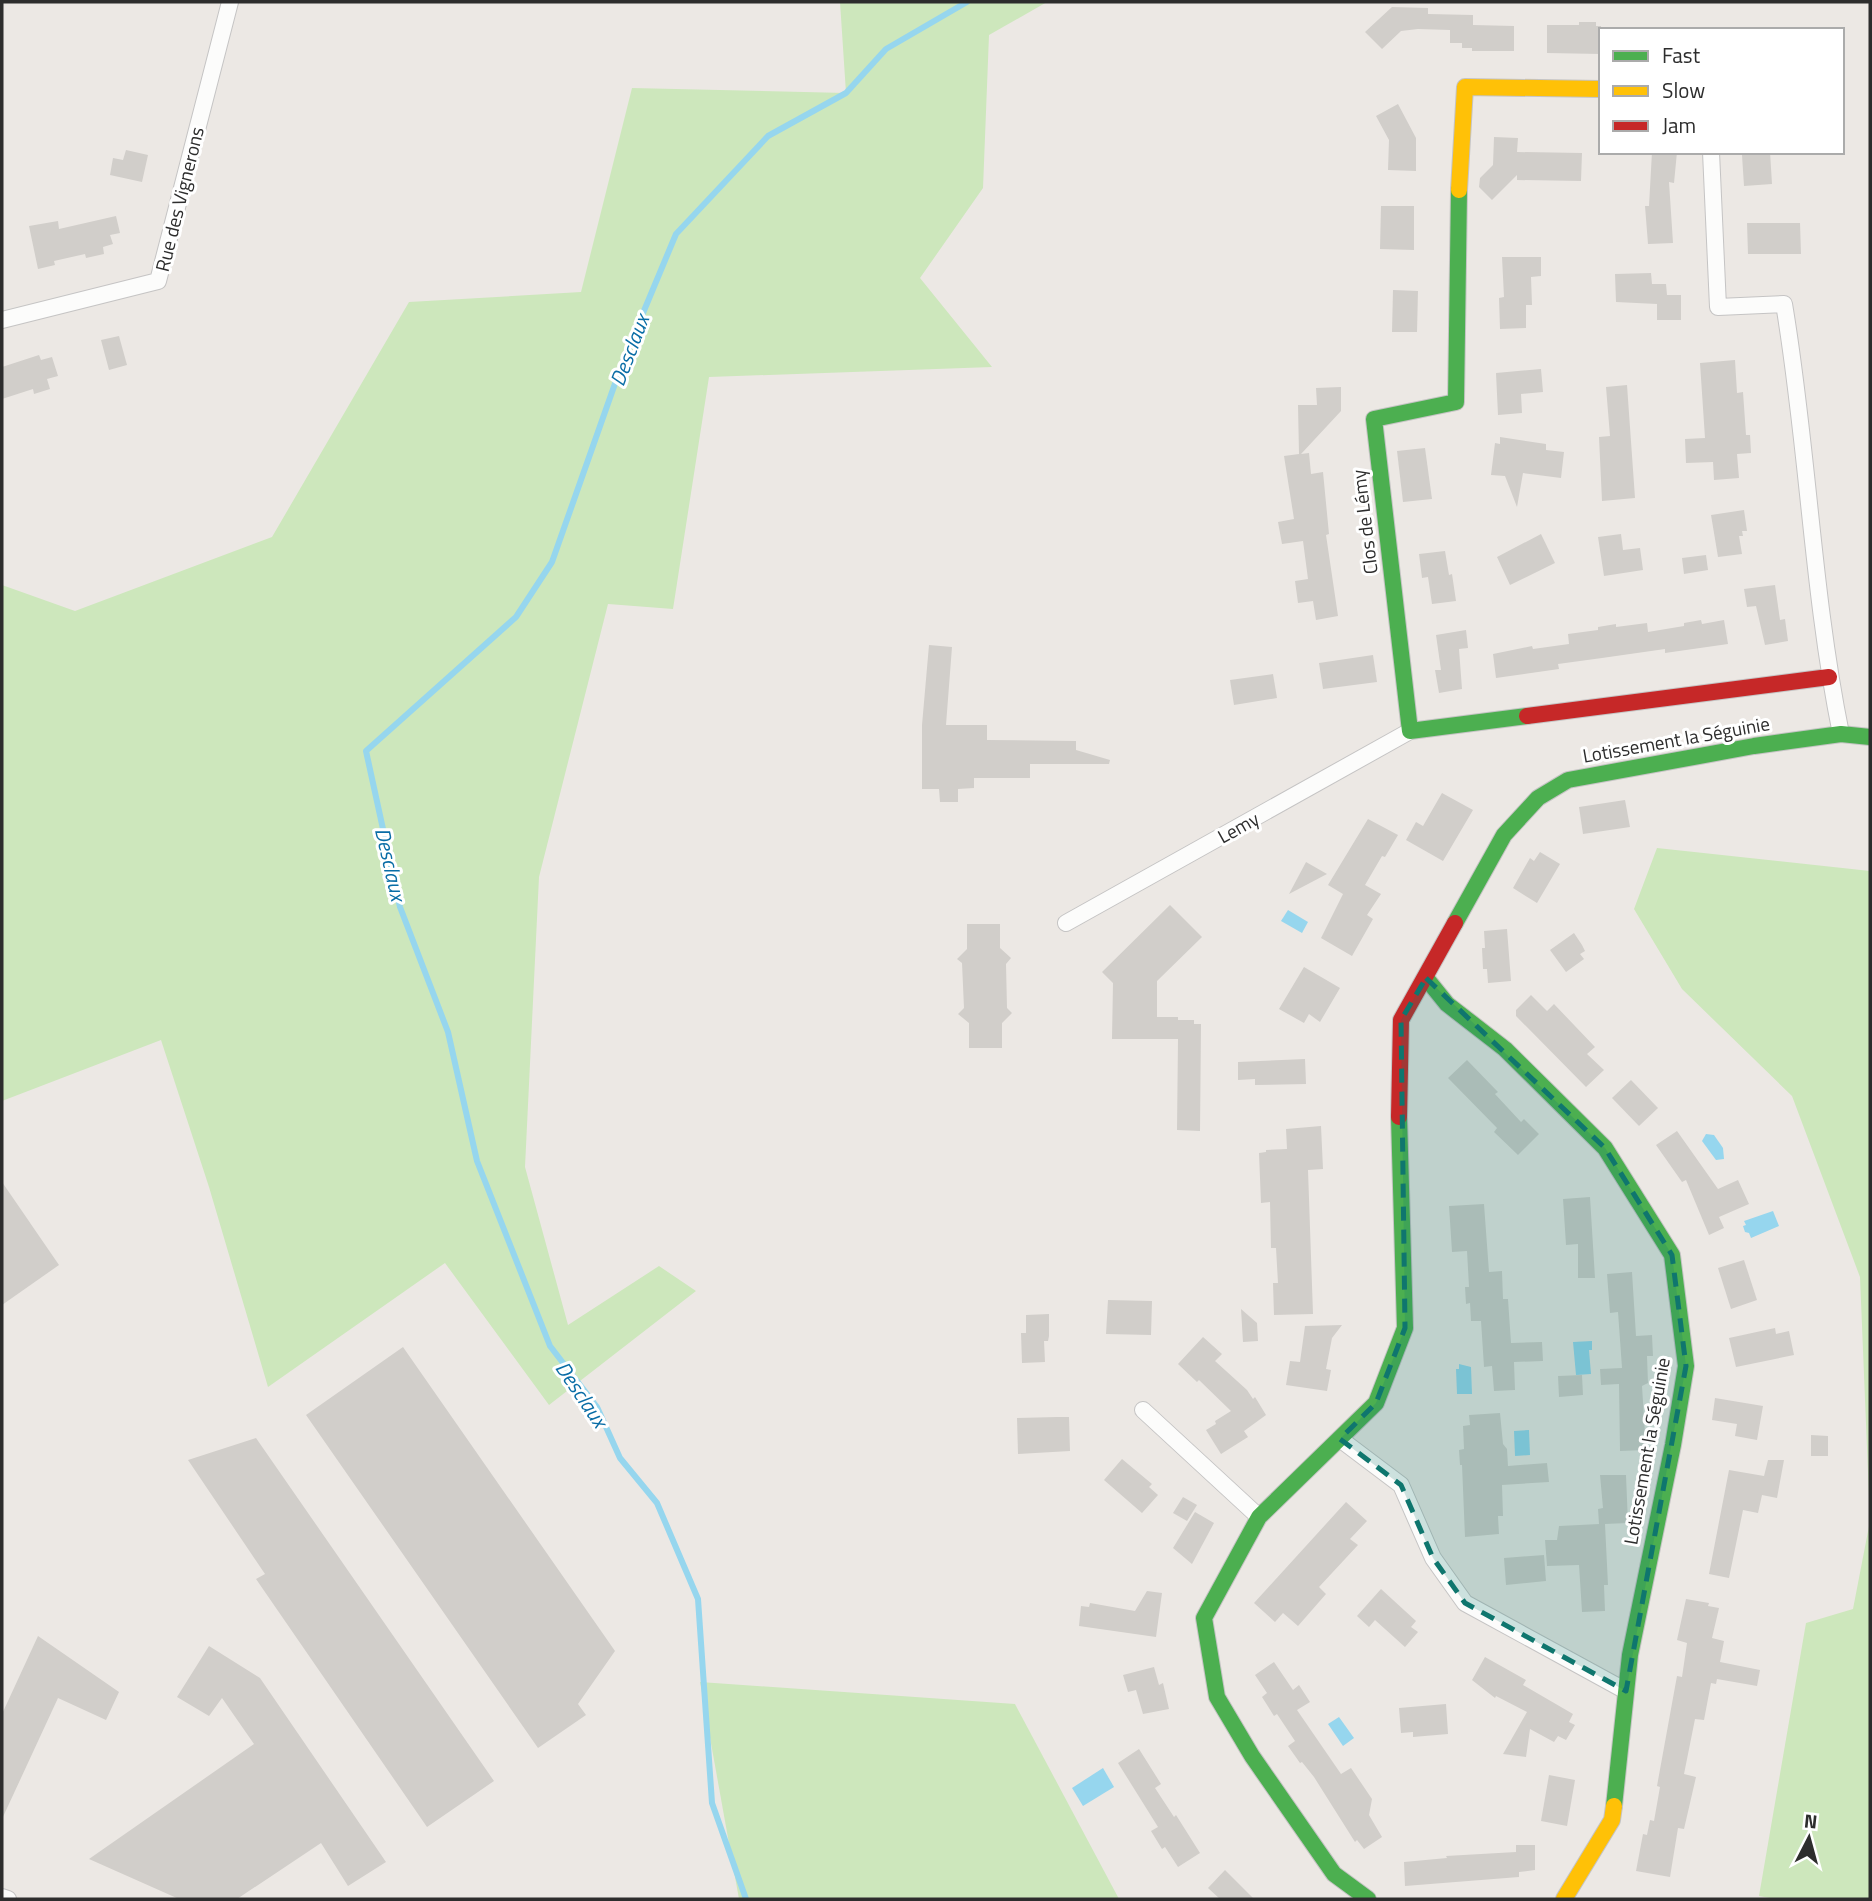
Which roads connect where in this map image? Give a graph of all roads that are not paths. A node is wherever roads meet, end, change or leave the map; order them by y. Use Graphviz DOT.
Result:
graph roads {
  1 [pos="230,2"];
  2 [pos="1599,89"];
  3 [pos="1711,154"];
  4 [pos="2,320"];
  5 [pos="1829,677"];
  6 [pos="1410,731"];
  7 [pos="1841,734"];
  8 [pos="1870,737"];
  9 [pos="1066,923"];
  10 [pos="1426,978"];
  11 [pos="1143,1410"];
  12 [pos="1340,1439"];
  13 [pos="1259,1517"];
  14 [pos="1626,1691"];
  15 [pos="2,1897"];
  16 [pos="8,1899"];
  17 [pos="1368,1899"];
  18 [pos="1564,1899"];
  1 -- 4 [label="street, Rue des Vignerons"];
  2 -- 6 [label="street, Clos de Lémy"];
  3 -- 5 [label="street"];
  5 -- 6 [label="street"];
  5 -- 7 [label="street"];
  6 -- 9 [label="street, Lemy"];
  7 -- 8 [label="street, Lotissement la Séguinie"];
  7 -- 10 [label="street, Lotissement la Séguinie"];
  10 -- 12 [label="street, Lotissement la Séguinie"];
  10 -- 14 [label="street, Lotissement la Séguinie"];
  11 -- 13 [label="street"];
  12 -- 13 [label="street, Lotissement la Séguinie"];
  12 -- 14 [label="street"];
  13 -- 17 [label="street, Lotissement la Séguinie"];
  14 -- 18 [label="street, Lotissement la Séguinie"];
  15 -- 16 [label="street"];
}
